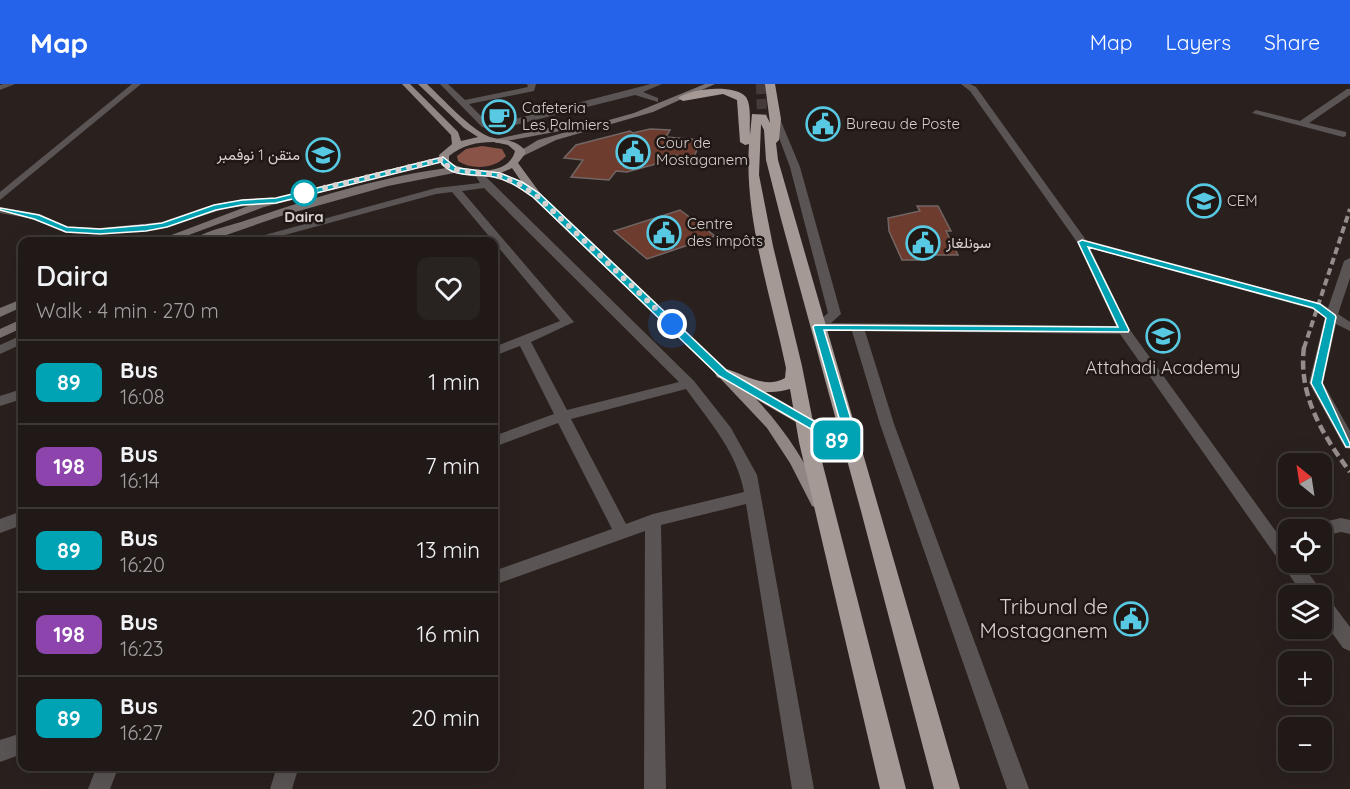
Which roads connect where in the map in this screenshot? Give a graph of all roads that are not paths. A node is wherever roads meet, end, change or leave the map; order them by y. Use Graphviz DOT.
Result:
graph roads {
  1 [pos="11,84"];
  2 [pos="137,84"];
  3 [pos="406,84"];
  4 [pos="422,84"];
  5 [pos="444,84"];
  6 [pos="531,84"];
  7 [pos="624,84"];
  8 [pos="658,84"];
  9 [pos="690,84"];
  10 [pos="711,84"];
  11 [pos="740,84"];
  12 [pos="770,84"];
  13 [pos="965,84"];
  14 [pos="0,88"];
  15 [pos="1350,91"];
  16 [pos="636,92"];
  17 [pos="741,97"];
  18 [pos="683,98"];
  19 [pos="655,100"];
  20 [pos="463,103"];
  21 [pos="1256,113"];
  22 [pos="764,117"];
  23 [pos="1302,124"];
  24 [pos="1343,134"];
  25 [pos="491,140"];
  26 [pos="457,145"];
  27 [pos="520,154"];
  28 [pos="443,159"];
  29 [pos="513,163"];
  30 [pos="456,170"];
  31 [pos="753,175"];
  32 [pos="483,177"];
  33 [pos="454,188"];
  34 [pos="536,195"];
  35 [pos="0,197"];
  36 [pos="276,201"];
  37 [pos="0,210"];
  38 [pos="172,237"];
  39 [pos="208,237"];
  40 [pos="263,237"];
  41 [pos="497,237"];
  42 [pos="498,239"];
  43 [pos="1082,242"];
  44 [pos="507,249"];
  45 [pos="498,252"];
  46 [pos="1350,261"];
  47 [pos="18,305"];
  48 [pos="0,313"];
  49 [pos="1331,317"];
  50 [pos="18,325"];
  51 [pos="857,326"];
  52 [pos="818,327"];
  53 [pos="1350,327"];
  54 [pos="1124,330"];
  55 [pos="0,334"];
  56 [pos="18,341"];
  57 [pos="524,341"];
  58 [pos="0,350"];
  59 [pos="498,351"];
  60 [pos="794,366"];
  61 [pos="723,374"];
  62 [pos="689,384"];
  63 [pos="18,395"];
  64 [pos="0,402"];
  65 [pos="563,417"];
  66 [pos="805,421"];
  67 [pos="498,440"];
  68 [pos="1350,444"];
  69 [pos="854,449"];
  70 [pos="752,496"];
  71 [pos="18,519"];
  72 [pos="826,519"];
  73 [pos="653,521"];
  74 [pos="0,526"];
  75 [pos="1332,527"];
  76 [pos="1350,527"];
  77 [pos="622,532"];
  78 [pos="1278,535"];
  79 [pos="1297,573"];
  80 [pos="498,577"];
  81 [pos="1307,585"];
  82 [pos="1332,618"];
  83 [pos="1350,642"];
  84 [pos="18,745"];
  85 [pos="0,751"];
  86 [pos="106,771"];
  87 [pos="286,771"];
  88 [pos="99,789"];
  89 [pos="281,789"];
  90 [pos="655,789"];
  91 [pos="803,789"];
  92 [pos="893,789"];
  93 [pos="947,789"];
  94 [pos="1018,789"];
  1 -- 14 [label="street"];
  2 -- 35 [label="street"];
  3 -- 26 [label="main road"];
  4 -- 25 [label="main road"];
  5 -- 20 [label="street"];
  6 -- 20 [label="street"];
  7 -- 16 [label="street"];
  8 -- 16 [label="street"];
  9 -- 19 [label="main road"];
  10 -- 18 [label="main road"];
  11 -- 17 [label="highway"];
  12 -- 22 [label="highway"];
  13 -- 43 [label="street"];
  15 -- 23 [label="street"];
  16 -- 19 [label="street"];
  16 -- 20 [label="street"];
  17 -- 18 [label="highway"];
  17 -- 31 [label="highway"];
  18 -- 27 [label="main road"];
  19 -- 25 [label="main road"];
  21 -- 23 [label="street"];
  22 -- 31 [label="highway"];
  22 -- 52 [label="highway"];
  22 -- 52 [label="street"];
  23 -- 24 [label="street"];
  25 -- 26 [label="main road"];
  25 -- 27 [label="main road"];
  26 -- 28 [label="main road"];
  27 -- 29 [label="main road"];
  28 -- 30 [label="main road"];
  28 -- 36 [label="main road"];
  29 -- 32 [label="main road"];
  29 -- 34 [label="main road"];
  30 -- 32 [label="main road"];
  30 -- 39 [label="main road"];
  31 -- 60 [label="highway"];
  32 -- 33 [label="street"];
  32 -- 34 [label="main road"];
  32 -- 62 [label="street"];
  33 -- 40 [label="street"];
  33 -- 41 [label="street"];
  34 -- 61 [label="main road"];
  36 -- 37 [label="street"];
  36 -- 38 [label="main road"];
  42 -- 44 [label="street"];
  43 -- 49 [label="street"];
  43 -- 54 [label="street"];
  44 -- 45 [label="street"];
  44 -- 57 [label="street"];
  46 -- 49 [label="street"];
  47 -- 48 [label="main road"];
  49 -- 53 [label="street"];
  49 -- 68 [label="street"];
  50 -- 55 [label="main road"];
  51 -- 52 [label="street"];
  51 -- 54 [label="street"];
  51 -- 94 [label="street"];
  52 -- 69 [label="highway"];
  54 -- 78 [label="street"];
  56 -- 58 [label="street"];
  57 -- 59 [label="street"];
  57 -- 65 [label="street"];
  60 -- 61 [label="highway"];
  60 -- 66 [label="highway"];
  61 -- 66 [label="main road"];
  61 -- 72 [label="main road"];
  62 -- 65 [label="street"];
  62 -- 70 [label="street"];
  63 -- 64 [label="street"];
  65 -- 67 [label="street"];
  65 -- 77 [label="street"];
  66 -- 69 [label="main road"];
  66 -- 72 [label="highway"];
  69 -- 93 [label="highway"];
  70 -- 73 [label="street"];
  70 -- 91 [label="street"];
  71 -- 74 [label="street"];
  72 -- 92 [label="highway"];
  73 -- 77 [label="street"];
  73 -- 90 [label="street"];
  75 -- 76 [label="street"];
  77 -- 80 [label="street"];
  79 -- 81 [label="street"];
  82 -- 83 [label="street"];
  84 -- 85 [label="street"];
  86 -- 88 [label="street"];
  87 -- 89 [label="street"];
}
